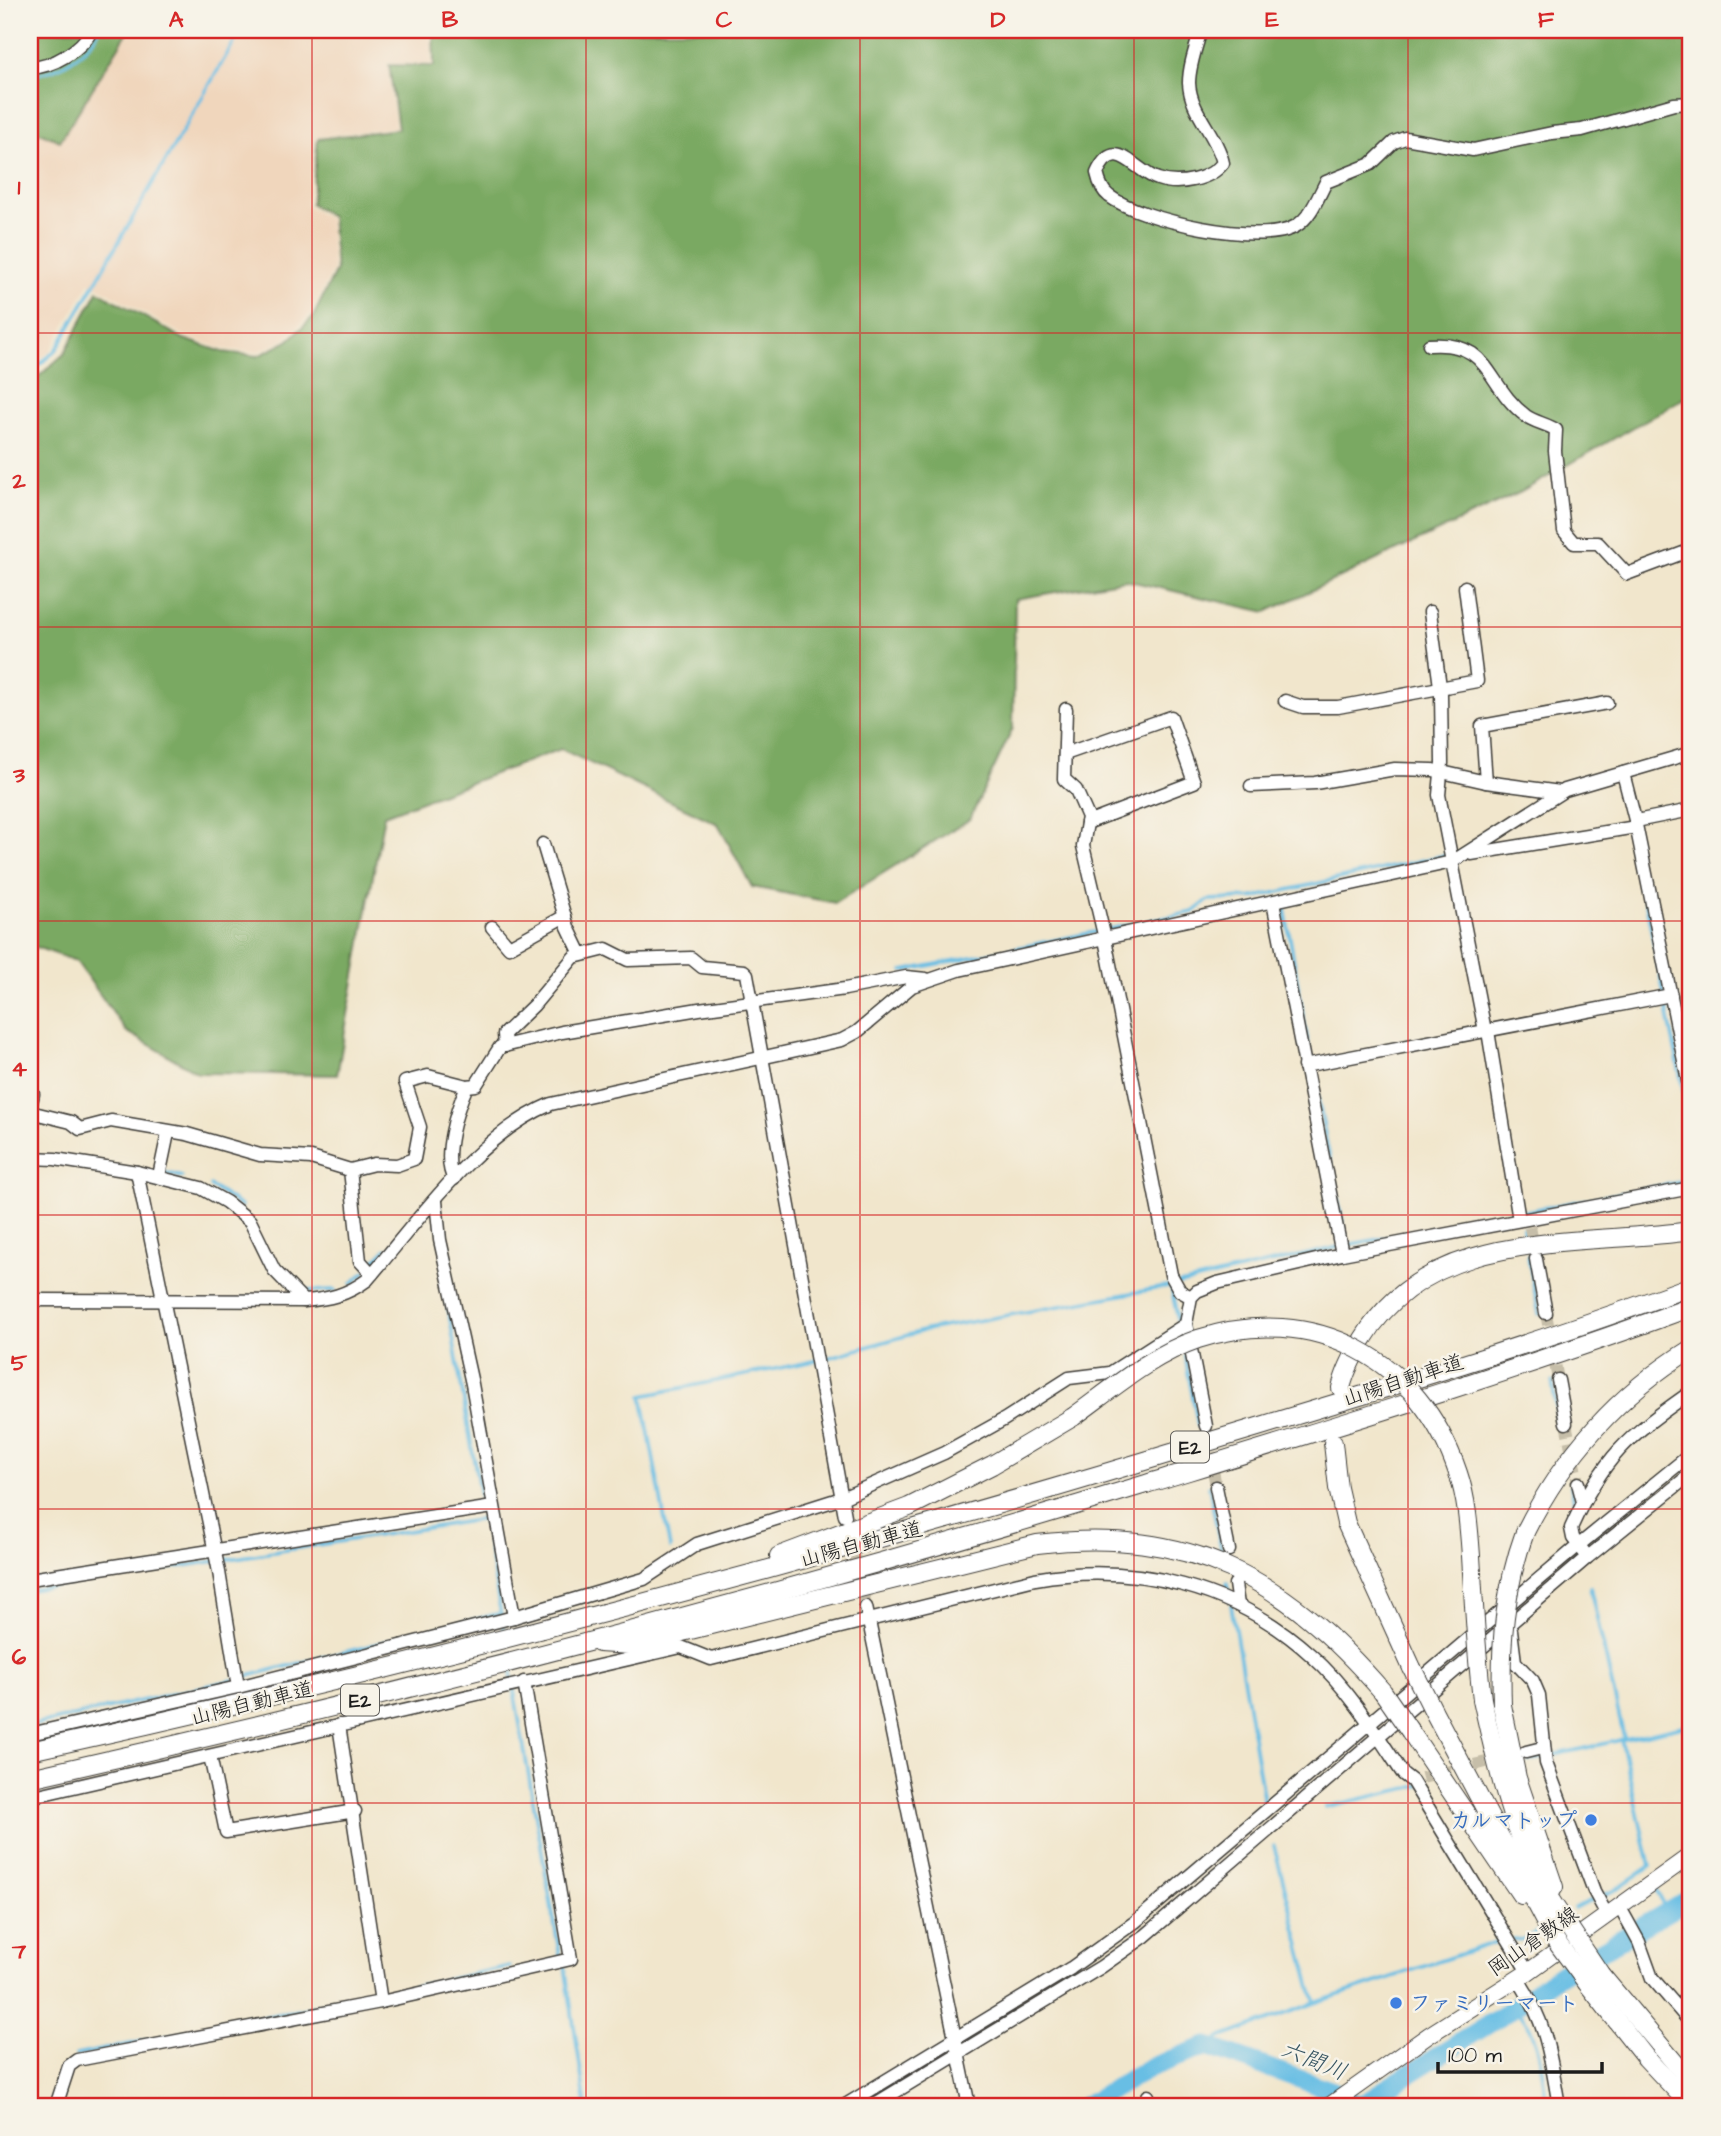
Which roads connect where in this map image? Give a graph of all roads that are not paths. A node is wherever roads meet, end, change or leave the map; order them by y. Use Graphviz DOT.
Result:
graph roads {
  1 [pos="92,30"];
  2 [pos="1201,30"];
  3 [pos="30,68"];
  4 [pos="1691,103"];
  5 [pos="1429,345"];
  6 [pos="1691,550"];
  7 [pos="1465,587"];
  8 [pos="1430,612"];
  9 [pos="1440,688"];
  10 [pos="1285,701"];
  11 [pos="1607,702"];
  12 [pos="1066,709"];
  13 [pos="1691,753"];
  14 [pos="1065,754"];
  15 [pos="1441,772"];
  16 [pos="1623,773"];
  17 [pos="1486,782"];
  18 [pos="1251,786"];
  19 [pos="1560,792"];
  20 [pos="1691,810"];
  21 [pos="1635,821"];
  22 [pos="1087,823"];
  23 [pos="542,845"];
  24 [pos="1468,854"];
  25 [pos="1452,862"];
  26 [pos="1279,901"];
  27 [pos="565,916"];
  28 [pos="492,928"];
  29 [pos="1104,933"];
  30 [pos="581,954"];
  31 [pos="927,979"];
  32 [pos="1666,996"];
  33 [pos="753,1001"];
  34 [pos="1487,1031"];
  35 [pos="504,1043"];
  36 [pos="762,1059"];
  37 [pos="1308,1065"];
  38 [pos="470,1086"];
  39 [pos="30,1093"];
  40 [pos="1691,1095"];
  41 [pos="30,1110"];
  42 [pos="168,1133"];
  43 [pos="30,1158"];
  44 [pos="350,1170"];
  45 [pos="137,1172"];
  46 [pos="160,1173"];
  47 [pos="454,1179"];
  48 [pos="1691,1188"];
  49 [pos="436,1201"];
  50 [pos="1523,1218"];
  51 [pos="1691,1230"];
  52 [pos="1341,1249"];
  53 [pos="1536,1259"];
  54 [pos="369,1271"];
  55 [pos="1691,1286"];
  56 [pos="1191,1297"];
  57 [pos="30,1300"];
  58 [pos="164,1301"];
  59 [pos="304,1301"];
  60 [pos="1691,1307"];
  61 [pos="1546,1313"];
  62 [pos="1186,1324"];
  63 [pos="1691,1349"];
  64 [pos="1558,1380"];
  65 [pos="1341,1388"];
  66 [pos="1691,1392"];
  67 [pos="1566,1423"];
  68 [pos="1206,1426"];
  69 [pos="1334,1443"];
  70 [pos="1691,1454"];
  71 [pos="1691,1474"];
  72 [pos="1578,1483"];
  73 [pos="1216,1487"];
  74 [pos="842,1498"];
  75 [pos="1583,1502"];
  76 [pos="486,1508"];
  77 [pos="845,1516"];
  78 [pos="1578,1545"];
  79 [pos="1229,1550"];
  80 [pos="214,1557"];
  81 [pos="1588,1557"];
  82 [pos="30,1579"];
  83 [pos="1235,1584"];
  84 [pos="684,1591"];
  85 [pos="1233,1603"];
  86 [pos="866,1607"];
  87 [pos="506,1619"];
  88 [pos="869,1621"];
  89 [pos="691,1622"];
  90 [pos="1511,1626"];
  91 [pos="237,1681"];
  92 [pos="517,1684"];
  93 [pos="1370,1724"];
  94 [pos="339,1726"];
  95 [pos="30,1734"];
  96 [pos="1379,1737"];
  97 [pos="30,1751"];
  98 [pos="1526,1752"];
  99 [pos="1544,1754"];
  100 [pos="211,1756"];
  101 [pos="30,1778"];
  102 [pos="30,1797"];
  103 [pos="355,1811"];
  104 [pos="1691,1855"];
  105 [pos="1605,1904"];
  106 [pos="1567,1924"];
  107 [pos="1553,1937"];
  108 [pos="1523,1979"];
  109 [pos="1594,1979"];
  110 [pos="381,1996"];
  111 [pos="1691,2023"];
  112 [pos="955,2038"];
  113 [pos="958,2055"];
  114 [pos="1691,2082"];
  115 [pos="1330,2105"];
  116 [pos="57,2106"];
  117 [pos="844,2106"];
  118 [pos="872,2106"];
  119 [pos="969,2106"];
  120 [pos="1559,2106"];
  121 [pos="1691,2106"];
  1 -- 3 [label="street"];
  2 -- 4 [label="street"];
  5 -- 6 [label="street"];
  7 -- 9 [label="street"];
  8 -- 9 [label="street"];
  9 -- 10 [label="street"];
  9 -- 15 [label="street"];
  11 -- 17 [label="street"];
  12 -- 14 [label="street"];
  13 -- 16 [label="street"];
  14 -- 22 [label="street"];
  14 -- 22 [label="street"];
  15 -- 17 [label="street"];
  15 -- 18 [label="street"];
  15 -- 25 [label="street"];
  16 -- 19 [label="street"];
  16 -- 21 [label="street"];
  17 -- 19 [label="street"];
  19 -- 24 [label="street"];
  20 -- 21 [label="street"];
  21 -- 24 [label="street"];
  21 -- 32 [label="street"];
  22 -- 29 [label="street"];
  23 -- 27 [label="street"];
  24 -- 25 [label="street"];
  25 -- 26 [label="street"];
  25 -- 34 [label="street"];
  26 -- 29 [label="street"];
  26 -- 37 [label="street"];
  27 -- 28 [label="street"];
  27 -- 30 [label="street"];
  29 -- 31 [label="street"];
  29 -- 56 [label="street"];
  30 -- 33 [label="street"];
  30 -- 35 [label="street"];
  31 -- 33 [label="street"];
  31 -- 36 [label="street"];
  32 -- 34 [label="street"];
  32 -- 40 [label="street"];
  33 -- 35 [label="street"];
  33 -- 36 [label="street"];
  34 -- 37 [label="street"];
  34 -- 50 [label="street"];
  35 -- 38 [label="street"];
  36 -- 47 [label="street"];
  36 -- 74 [label="street"];
  37 -- 52 [label="street"];
  38 -- 44 [label="street"];
  38 -- 47 [label="street"];
  39 -- 41 [label="street"];
  41 -- 42 [label="street"];
  42 -- 44 [label="street"];
  42 -- 46 [label="street"];
  43 -- 45 [label="street"];
  44 -- 54 [label="street"];
  45 -- 46 [label="street"];
  45 -- 58 [label="street"];
  46 -- 59 [label="street"];
  47 -- 49 [label="street"];
  48 -- 50 [label="street"];
  49 -- 54 [label="street"];
  49 -- 76 [label="street"];
  50 -- 52 [label="street"];
  51 -- 65 [label="highway"];
  52 -- 56 [label="street"];
  53 -- 61 [label="street"];
  54 -- 59 [label="street"];
  55 -- 84 [label="highway, 山陽自動車道 / E2"];
  56 -- 62 [label="street"];
  57 -- 58 [label="street"];
  58 -- 59 [label="street"];
  58 -- 80 [label="street"];
  60 -- 89 [label="highway, 山陽自動車道 / E2"];
  62 -- 68 [label="street"];
  62 -- 74 [label="street"];
  63 -- 106 [label="highway, bridge"];
  64 -- 67 [label="street"];
  66 -- 75 [label="street"];
  69 -- 107 [label="highway, bridge"];
  70 -- 78 [label="street"];
  71 -- 81 [label="street"];
  72 -- 75 [label="street"];
  73 -- 79 [label="street"];
  74 -- 77 [label="street"];
  74 -- 87 [label="street"];
  75 -- 78 [label="street"];
  76 -- 80 [label="street"];
  76 -- 87 [label="street"];
  78 -- 81 [label="street"];
  78 -- 93 [label="street"];
  80 -- 82 [label="street"];
  80 -- 91 [label="street"];
  81 -- 90 [label="street"];
  83 -- 85 [label="street"];
  84 -- 97 [label="highway, 山陽自動車道 / E2"];
  84 -- 106 [label="highway, bridge"];
  85 -- 88 [label="street"];
  85 -- 93 [label="street"];
  86 -- 88 [label="street"];
  87 -- 91 [label="street"];
  88 -- 92 [label="street"];
  88 -- 112 [label="street"];
  89 -- 101 [label="highway, 山陽自動車道 / E2"];
  89 -- 107 [label="highway, bridge"];
  90 -- 96 [label="street"];
  90 -- 99 [label="street"];
  91 -- 95 [label="street"];
  92 -- 94 [label="street"];
  92 -- 110 [label="street"];
  93 -- 96 [label="street"];
  93 -- 112 [label="street"];
  94 -- 100 [label="street"];
  94 -- 103 [label="street"];
  96 -- 108 [label="street"];
  96 -- 113 [label="street"];
  98 -- 99 [label="street"];
  99 -- 105 [label="street"];
  100 -- 102 [label="street"];
  100 -- 103 [label="street"];
  103 -- 110 [label="street"];
  104 -- 105 [label="main road, 岡山倉敷線"];
  105 -- 108 [label="main road, 岡山倉敷線"];
  105 -- 111 [label="street"];
  106 -- 109 [label="highway, bridge"];
  107 -- 109 [label="highway, bridge"];
  108 -- 115 [label="main road, 岡山倉敷線"];
  108 -- 120 [label="street"];
  109 -- 114 [label="highway"];
  109 -- 121 [label="highway"];
  110 -- 116 [label="street"];
  112 -- 113 [label="street"];
  112 -- 117 [label="street"];
  113 -- 118 [label="street"];
  113 -- 119 [label="street"];
}
